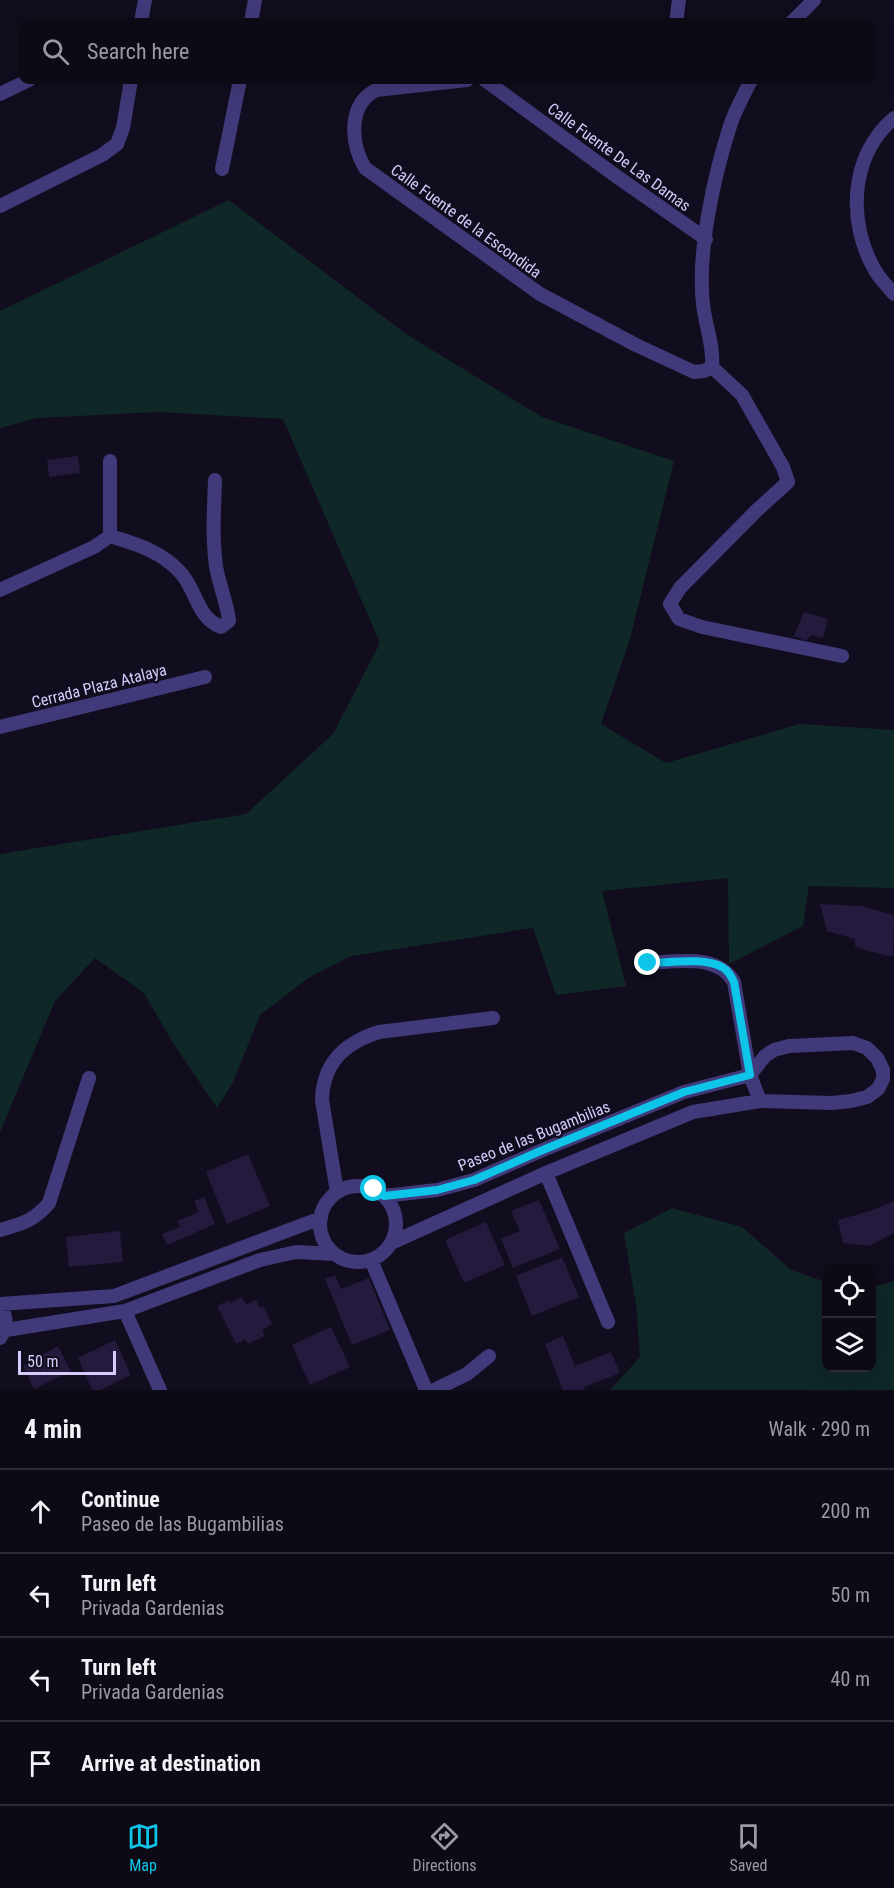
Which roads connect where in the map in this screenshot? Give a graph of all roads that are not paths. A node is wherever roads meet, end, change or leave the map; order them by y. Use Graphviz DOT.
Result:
graph roads {
  1 [pos="145,0"];
  2 [pos="255,0"];
  3 [pos="679,0"];
  4 [pos="814,0"];
  5 [pos="142,18"];
  6 [pos="252,18"];
  7 [pos="677,18"];
  8 [pos="796,18"];
  9 [pos="21,84"];
  10 [pos="130,84"];
  11 [pos="239,84"];
  12 [pos="431,84"];
  13 [pos="490,84"];
  14 [pos="749,84"];
  15 [pos="0,94"];
  16 [pos="894,118"];
  17 [pos="222,169"];
  18 [pos="0,206"];
  19 [pos="706,239"];
  20 [pos="894,294"];
  21 [pos="712,367"];
  22 [pos="110,461"];
  23 [pos="215,480"];
  24 [pos="110,536"];
  25 [pos="0,590"];
  26 [pos="842,656"];
  27 [pos="205,677"];
  28 [pos="0,727"];
  29 [pos="648,963"];
  30 [pos="493,1018"];
  31 [pos="750,1075"];
  32 [pos="89,1078"];
  33 [pos="760,1101"];
  34 [pos="546,1173"];
  35 [pos="337,1192"];
  36 [pos="384,1196"];
  37 [pos="321,1218"];
  38 [pos="0,1230"];
  39 [pos="391,1243"];
  40 [pos="335,1254"];
  41 [pos="370,1260"];
  42 [pos="0,1304"];
  43 [pos="125,1311"];
  44 [pos="608,1322"];
  45 [pos="3,1334"];
  46 [pos="489,1356"];
  47 [pos="160,1390"];
  48 [pos="426,1390"];
  49 [pos="434,1390"];
  1 -- 5 [label="street"];
  2 -- 6 [label="street"];
  3 -- 7 [label="street"];
  4 -- 8 [label="street"];
  9 -- 15 [label="street"];
  10 -- 18 [label="street"];
  11 -- 17 [label="street"];
  12 -- 21 [label="street, Calle Fuente de la Escondida"];
  13 -- 19 [label="street, Calle Fuente De Las Damas"];
  14 -- 19 [label="street"];
  16 -- 20 [label="street"];
  19 -- 21 [label="street"];
  21 -- 26 [label="street"];
  22 -- 24 [label="street"];
  23 -- 24 [label="street"];
  24 -- 25 [label="street"];
  27 -- 28 [label="street, Cerrada Plaza Atalaya"];
  29 -- 31 [label="street"];
  30 -- 35 [label="street"];
  31 -- 33 [label="street"];
  31 -- 33 [label="street"];
  31 -- 36 [label="street, Paseo de las Bugambilias"];
  32 -- 38 [label="street"];
  33 -- 34 [label="street"];
  34 -- 39 [label="street"];
  34 -- 44 [label="street"];
  35 -- 36 [label="street"];
  35 -- 37 [label="street"];
  36 -- 39 [label="street"];
  37 -- 40 [label="street"];
  37 -- 42 [label="street"];
  39 -- 41 [label="street"];
  40 -- 41 [label="street"];
  40 -- 43 [label="street"];
  41 -- 48 [label="street"];
  42 -- 45 [label="street"];
  43 -- 45 [label="street"];
  43 -- 47 [label="street"];
  46 -- 49 [label="street"];
}
